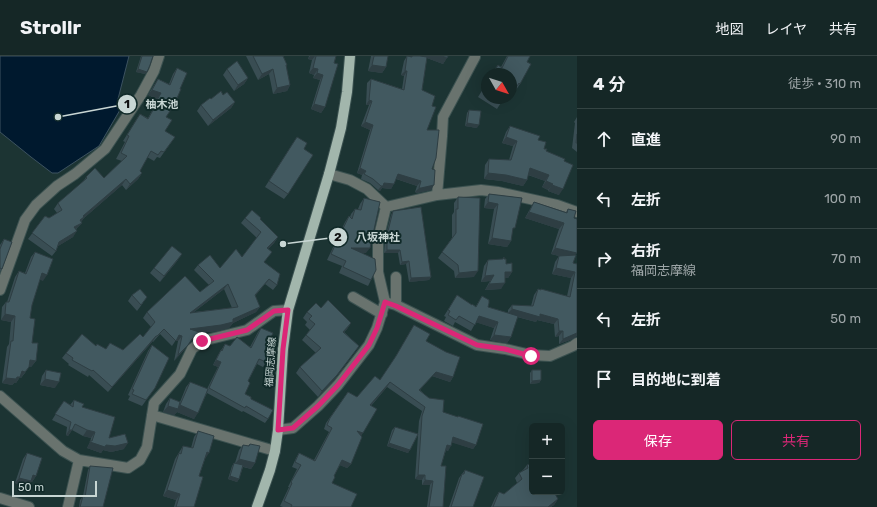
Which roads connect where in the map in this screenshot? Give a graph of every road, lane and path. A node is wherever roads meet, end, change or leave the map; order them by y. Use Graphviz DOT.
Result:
graph roads {
  1 [pos="159,56"];
  2 [pos="350,56"];
  3 [pos="475,57"];
  4 [pos="329,174"];
  5 [pos="438,195"];
  6 [pos="386,207"];
  7 [pos="577,212"];
  8 [pos="396,277"];
  9 [pos="0,290"];
  10 [pos="353,297"];
  11 [pos="385,302"];
  12 [pos="396,306"];
  13 [pos="288,310"];
  14 [pos="382,314"];
  15 [pos="577,343"];
  16 [pos="0,396"];
  17 [pos="152,415"];
  18 [pos="278,430"];
  19 [pos="275,451"];
  20 [pos="79,460"];
  21 [pos="0,498"];
  22 [pos="29,507"];
  23 [pos="68,507"];
  24 [pos="257,507"];
  1 -- 9 [label="street"];
  2 -- 4 [label="main road, 福岡志摩線"];
  3 -- 5 [label="street"];
  4 -- 6 [label="street"];
  4 -- 13 [label="main road, 福岡志摩線"];
  5 -- 6 [label="street"];
  5 -- 7 [label="street"];
  6 -- 11 [label="street"];
  8 -- 12 [label="street"];
  10 -- 14 [label="street"];
  11 -- 12 [label="street"];
  11 -- 14 [label="street"];
  12 -- 15 [label="street"];
  13 -- 17 [label="street"];
  13 -- 18 [label="main road, 福岡志摩線"];
  14 -- 18 [label="street"];
  16 -- 20 [label="street"];
  17 -- 19 [label="street"];
  17 -- 20 [label="street"];
  18 -- 19 [label="main road, 福岡志摩線"];
  19 -- 24 [label="main road, 福岡志摩線"];
  20 -- 23 [label="street"];
  21 -- 22 [label="street"];
}
